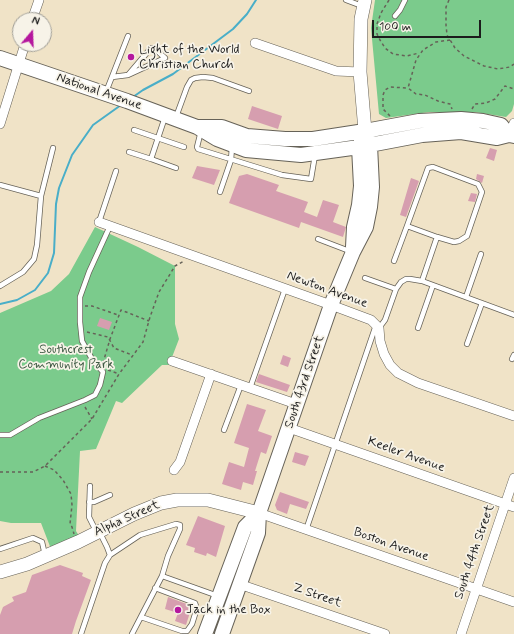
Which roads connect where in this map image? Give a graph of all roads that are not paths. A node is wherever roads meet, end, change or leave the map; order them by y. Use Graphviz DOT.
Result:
graph roads {
  1 [pos="346,0"];
  2 [pos="405,0"];
  3 [pos="36,1"];
  4 [pos="365,3"];
  5 [pos="34,12"];
  6 [pos="395,16"];
  7 [pos="128,36"];
  8 [pos="255,43"];
  9 [pos="22,52"];
  10 [pos="0,58"];
  11 [pos="18,64"];
  12 [pos="360,72"];
  13 [pos="128,75"];
  14 [pos="112,77"];
  15 [pos="249,91"];
  16 [pos="106,94"];
  17 [pos="171,117"];
  18 [pos="0,123"];
  19 [pos="199,128"];
  20 [pos="134,130"];
  21 [pos="365,131"];
  22 [pos="512,131"];
  23 [pos="158,139"];
  24 [pos="285,139"];
  25 [pos="232,145"];
  26 [pos="365,146"];
  27 [pos="184,147"];
  28 [pos="53,148"];
  29 [pos="129,152"];
  30 [pos="316,153"];
  31 [pos="151,159"];
  32 [pos="231,160"];
  33 [pos="176,168"];
  34 [pos="116,171"];
  35 [pos="0,184"];
  36 [pos="220,192"];
  37 [pos="41,196"];
  38 [pos="99,222"];
  39 [pos="110,226"];
  40 [pos="407,226"];
  41 [pos="437,237"];
  42 [pos="318,239"];
  43 [pos="353,252"];
  44 [pos="481,254"];
  45 [pos="394,261"];
  46 [pos="365,278"];
  47 [pos="422,281"];
  48 [pos="433,285"];
  49 [pos="0,286"];
  50 [pos="285,289"];
  51 [pos="396,289"];
  52 [pos="466,297"];
  53 [pos="482,303"];
  54 [pos="331,305"];
  55 [pos="514,313"];
  56 [pos="378,326"];
  57 [pos="418,328"];
  58 [pos="467,344"];
  59 [pos="172,361"];
  60 [pos="211,374"];
  61 [pos="241,385"];
  62 [pos="250,388"];
  63 [pos="296,404"];
  64 [pos="514,416"];
  65 [pos="289,428"];
  66 [pos="224,430"];
  67 [pos="0,435"];
  68 [pos="336,443"];
  69 [pos="174,470"];
  70 [pos="514,478"];
  71 [pos="90,486"];
  72 [pos="110,495"];
  73 [pos="89,502"];
  74 [pos="510,505"];
  75 [pos="259,513"];
  76 [pos="306,530"];
  77 [pos="98,532"];
  78 [pos="0,549"];
  79 [pos="46,555"];
  80 [pos="110,555"];
  81 [pos="0,572"];
  82 [pos="162,576"];
  83 [pos="240,584"];
  84 [pos="155,588"];
  85 [pos="476,588"];
  86 [pos="219,597"];
  87 [pos="514,602"];
  88 [pos="141,617"];
  89 [pos="81,634"];
  90 [pos="132,634"];
  91 [pos="205,634"];
  92 [pos="222,634"];
  93 [pos="385,634"];
  94 [pos="461,634"];
  1 -- 4 [label="lane"];
  2 -- 6 [label="lane"];
  3 -- 5 [label="street"];
  4 -- 12 [label="street"];
  7 -- 14 [label="lane"];
  8 -- 12 [label="street"];
  9 -- 11 [label="street"];
  10 -- 11 [label="main road, National Avenue"];
  11 -- 16 [label="main road, National Avenue"];
  11 -- 18 [label="street"];
  12 -- 21 [label="street"];
  13 -- 13 [label="lane"];
  13 -- 14 [label="lane"];
  14 -- 16 [label="lane"];
  15 -- 17 [label="lane"];
  16 -- 17 [label="main road, National Avenue"];
  17 -- 19 [label="main road, National Avenue"];
  17 -- 23 [label="lane"];
  19 -- 24 [label="main road, National Avenue"];
  19 -- 25 [label="main road, National Avenue"];
  19 -- 32 [label="lane"];
  20 -- 23 [label="lane"];
  21 -- 22 [label="main road, National Avenue"];
  21 -- 24 [label="main road, National Avenue"];
  21 -- 26 [label="main road, South 43rd Street"];
  22 -- 26 [label="main road, National Avenue"];
  23 -- 27 [label="lane"];
  23 -- 31 [label="lane"];
  24 -- 25 [label="main road"];
  25 -- 30 [label="main road, National Avenue"];
  25 -- 32 [label="lane"];
  26 -- 30 [label="main road, National Avenue"];
  26 -- 43 [label="main road, South 43rd Street"];
  28 -- 37 [label="lane"];
  29 -- 31 [label="lane"];
  30 -- 32 [label="lane"];
  31 -- 33 [label="lane"];
  32 -- 36 [label="lane"];
  34 -- 38 [label="lane"];
  35 -- 37 [label="lane"];
  37 -- 49 [label="lane"];
  38 -- 39 [label="street, Newton Avenue"];
  39 -- 50 [label="street, Newton Avenue"];
  39 -- 67 [label="lane"];
  40 -- 41 [label="lane"];
  40 -- 41 [label="lane"];
  40 -- 45 [label="lane"];
  41 -- 47 [label="lane"];
  42 -- 43 [label="lane"];
  43 -- 54 [label="main road, South 43rd Street"];
  44 -- 52 [label="lane"];
  46 -- 51 [label="lane"];
  47 -- 48 [label="lane"];
  47 -- 51 [label="lane"];
  48 -- 52 [label="lane"];
  48 -- 57 [label="lane"];
  50 -- 54 [label="street, Newton Avenue"];
  50 -- 62 [label="lane"];
  51 -- 56 [label="lane"];
  52 -- 53 [label="lane"];
  53 -- 55 [label="lane"];
  53 -- 58 [label="lane"];
  54 -- 56 [label="street, Newton Avenue"];
  54 -- 63 [label="main road, South 43rd Street"];
  56 -- 64 [label="street"];
  56 -- 68 [label="lane"];
  59 -- 60 [label="street"];
  60 -- 61 [label="street"];
  60 -- 69 [label="street"];
  61 -- 62 [label="street"];
  61 -- 66 [label="lane"];
  62 -- 63 [label="street"];
  63 -- 65 [label="main road, South 43rd Street"];
  65 -- 68 [label="street, Keeler Avenue"];
  65 -- 75 [label="main road, South 43rd Street"];
  68 -- 74 [label="street, Keeler Avenue"];
  68 -- 76 [label="lane"];
  70 -- 74 [label="street, South 44th Street"];
  71 -- 73 [label="lane"];
  72 -- 73 [label="lane"];
  73 -- 77 [label="lane"];
  74 -- 85 [label="street, South 44th Street"];
  75 -- 76 [label="street, Boston Avenue"];
  75 -- 77 [label="street, Alpha Street"];
  75 -- 83 [label="main road, South 43rd Street"];
  75 -- 86 [label="main road, South 43rd Street"];
  76 -- 85 [label="street, Boston Avenue"];
  77 -- 79 [label="street, Alpha Street"];
  77 -- 80 [label="lane"];
  78 -- 79 [label="lane"];
  79 -- 81 [label="street, Alpha Street"];
  80 -- 82 [label="lane"];
  80 -- 89 [label="lane"];
  82 -- 84 [label="lane"];
  82 -- 86 [label="lane"];
  83 -- 92 [label="main road, South 43rd Street"];
  83 -- 93 [label="street, Z Street"];
  84 -- 88 [label="lane"];
  84 -- 88 [label="lane"];
  85 -- 87 [label="street, Boston Avenue"];
  85 -- 94 [label="street, South 44th Street"];
  86 -- 91 [label="main road, South 43rd Street"];
  88 -- 90 [label="lane"];
}
